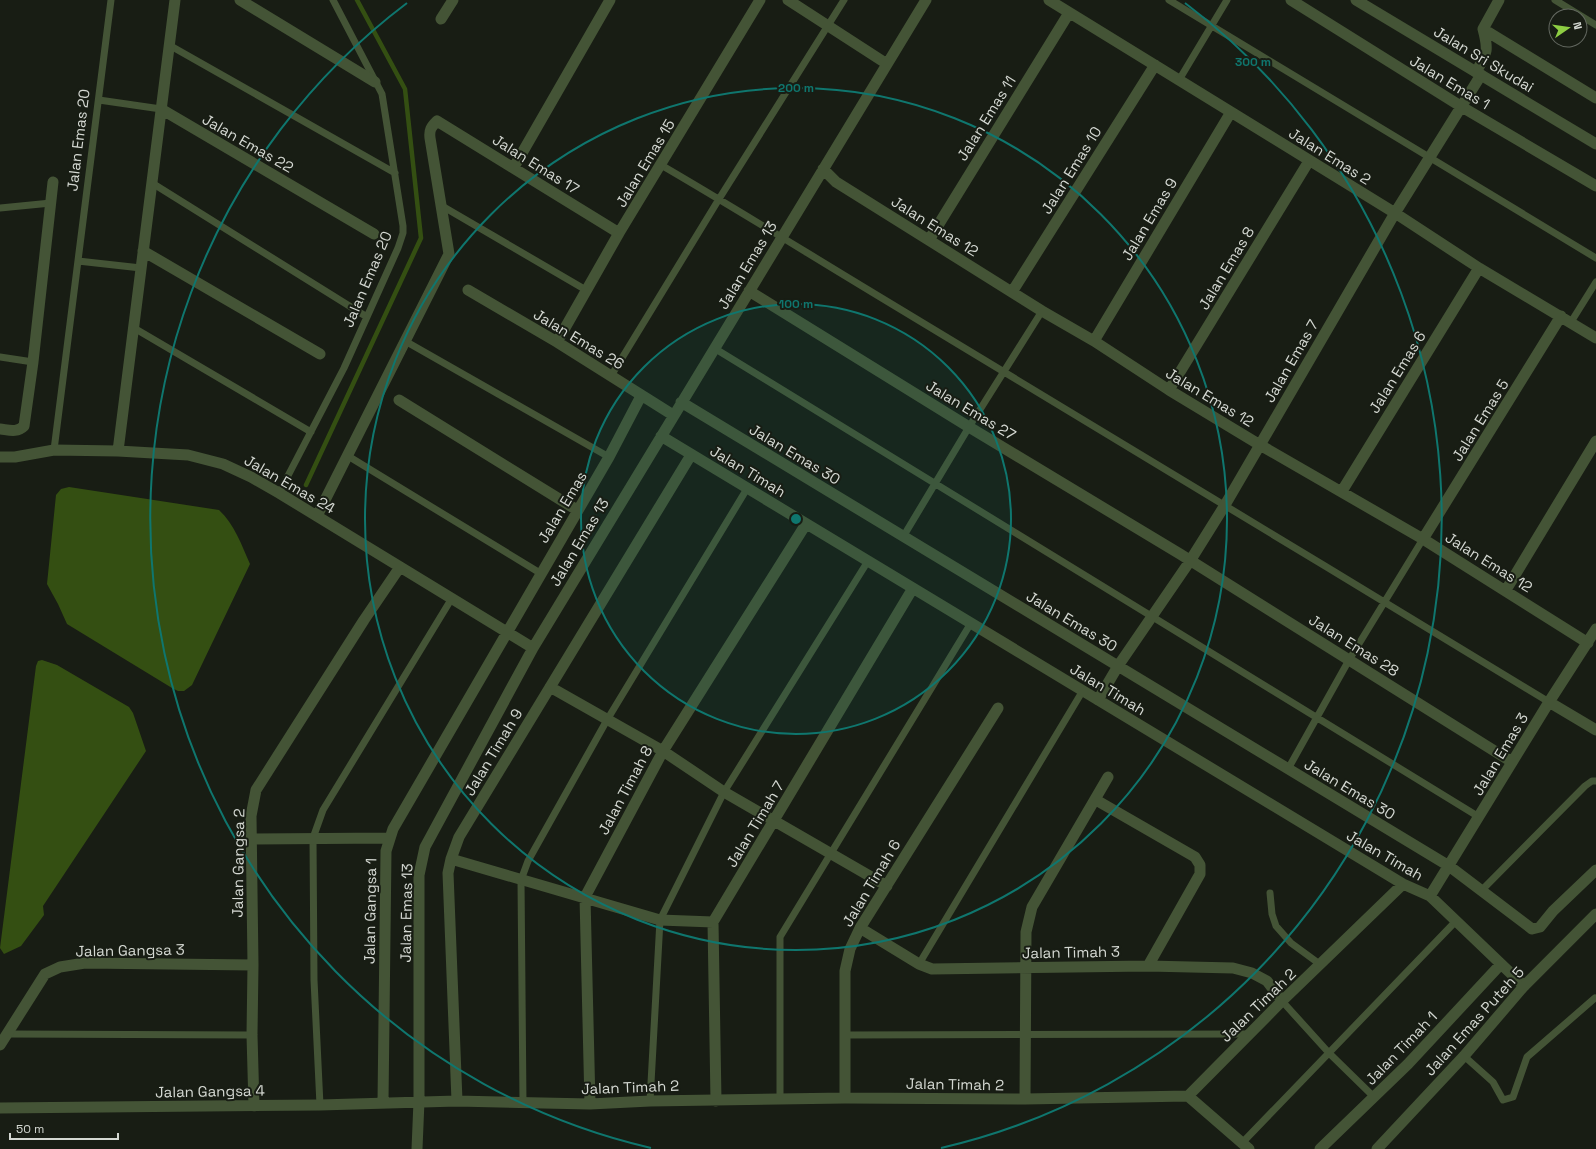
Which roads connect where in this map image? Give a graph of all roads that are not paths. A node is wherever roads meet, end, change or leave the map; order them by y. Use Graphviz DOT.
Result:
graph roads {
  1 [pos="111,0"];
  2 [pos="175,0"];
  3 [pos="240,0"];
  4 [pos="333,0"];
  5 [pos="453,0"];
  6 [pos="610,0"];
  7 [pos="760,0"];
  8 [pos="788,0"];
  9 [pos="844,0"];
  10 [pos="926,0"];
  11 [pos="1049,0"];
  12 [pos="1169,0"];
  13 [pos="1227,0"];
  14 [pos="1291,0"];
  15 [pos="1356,0"];
  16 [pos="1499,0"];
  17 [pos="1555,0"];
  18 [pos="1069,12"];
  19 [pos="441,19"];
  20 [pos="1596,25"];
  21 [pos="829,26"];
  22 [pos="1210,26"];
  23 [pos="1484,29"];
  24 [pos="169,45"];
  25 [pos="886,64"];
  26 [pos="1155,65"];
  27 [pos="1479,74"];
  28 [pos="1179,80"];
  29 [pos="375,82"];
  30 [pos="1596,98"];
  31 [pos="98,100"];
  32 [pos="1462,107"];
  33 [pos="161,109"];
  34 [pos="1231,112"];
  35 [pos="1596,144"];
  36 [pos="1431,157"];
  37 [pos="1309,161"];
  38 [pos="661,165"];
  39 [pos="514,168"];
  40 [pos="822,169"];
  41 [pos="395,173"];
  42 [pos="53,182"];
  43 [pos="152,182"];
  44 [pos="1596,186"];
  45 [pos="719,199"];
  46 [pos="51,203"];
  47 [pos="442,206"];
  48 [pos="0,208"];
  49 [pos="1395,213"];
  50 [pos="619,233"];
  51 [pos="374,234"];
  52 [pos="781,238"];
  53 [pos="928,240"];
  54 [pos="143,251"];
  55 [pos="1596,258"];
  56 [pos="78,261"];
  57 [pos="141,268"];
  58 [pos="1479,268"];
  59 [pos="1596,282"];
  60 [pos="468,290"];
  61 [pos="586,290"];
  62 [pos="749,291"];
  63 [pos="1012,292"];
  64 [pos="1042,311"];
  65 [pos="367,317"];
  66 [pos="1566,319"];
  67 [pos="134,328"];
  68 [pos="1596,338"];
  69 [pos="405,341"];
  70 [pos="1094,341"];
  71 [pos="556,342"];
  72 [pos="714,348"];
  73 [pos="320,354"];
  74 [pos="0,357"];
  75 [pos="33,362"];
  76 [pos="1004,371"];
  77 [pos="611,376"];
  78 [pos="1169,390"];
  79 [pos="641,396"];
  80 [pos="398,400"];
  81 [pos="681,402"];
  82 [pos="673,415"];
  83 [pos="969,427"];
  84 [pos="0,429"];
  85 [pos="311,432"];
  86 [pos="660,436"];
  87 [pos="1596,441"];
  88 [pos="1260,445"];
  89 [pos="54,450"];
  90 [pos="118,451"];
  91 [pos="691,455"];
  92 [pos="348,456"];
  93 [pos="609,457"];
  94 [pos="0,460"];
  95 [pos="936,483"];
  96 [pos="748,487"];
  97 [pos="1342,491"];
  98 [pos="279,493"];
  99 [pos="1225,505"];
  100 [pos="577,510"];
  101 [pos="317,516"];
  102 [pos="806,524"];
  103 [pos="903,537"];
  104 [pos="1424,539"];
  105 [pos="1180,554"];
  106 [pos="868,561"];
  107 [pos="1190,561"];
  108 [pos="400,567"];
  109 [pos="540,573"];
  110 [pos="914,588"];
  111 [pos="1506,590"];
  112 [pos="452,598"];
  113 [pos="1384,603"];
  114 [pos="1152,616"];
  115 [pos="971,623"];
  116 [pos="1596,629"];
  117 [pos="507,632"];
  118 [pos="1588,643"];
  119 [pos="533,648"];
  120 [pos="1349,660"];
  121 [pos="1118,666"];
  122 [pos="550,687"];
  123 [pos="1082,692"];
  124 [pos="1098,700"];
  125 [pos="1549,702"];
  126 [pos="998,708"];
  127 [pos="1316,718"];
  128 [pos="607,720"];
  129 [pos="1596,730"];
  130 [pos="663,751"];
  131 [pos="1512,762"];
  132 [pos="1288,769"];
  133 [pos="1108,777"];
  134 [pos="1596,781"];
  135 [pos="724,792"];
  136 [pos="1096,800"];
  137 [pos="1479,817"];
  138 [pos="774,822"];
  139 [pos="313,838"];
  140 [pos="390,838"];
  141 [pos="251,839"];
  142 [pos="829,854"];
  143 [pos="451,859"];
  144 [pos="1449,866"];
  145 [pos="1596,870"];
  146 [pos="520,880"];
  147 [pos="1403,884"];
  148 [pos="887,886"];
  149 [pos="1481,891"];
  150 [pos="1270,894"];
  151 [pos="1430,896"];
  152 [pos="585,898"];
  153 [pos="1596,914"];
  154 [pos="660,920"];
  155 [pos="1456,921"];
  156 [pos="713,922"];
  157 [pos="860,928"];
  158 [pos="919,964"];
  159 [pos="1501,964"];
  160 [pos="253,965"];
  161 [pos="1321,965"];
  162 [pos="1148,966"];
  163 [pos="1026,968"];
  164 [pos="1524,986"];
  165 [pos="1595,998"];
  166 [pos="1282,1001"];
  167 [pos="7,1034"];
  168 [pos="1249,1034"];
  169 [pos="252,1035"];
  170 [pos="845,1035"];
  171 [pos="1025,1035"];
  172 [pos="0,1044"];
  173 [pos="1329,1053"];
  174 [pos="1464,1056"];
  175 [pos="1188,1096"];
  176 [pos="1374,1097"];
  177 [pos="845,1098"];
  178 [pos="780,1099"];
  179 [pos="1025,1099"];
  180 [pos="716,1100"];
  181 [pos="419,1101"];
  182 [pos="457,1101"];
  183 [pos="650,1101"];
  184 [pos="383,1102"];
  185 [pos="523,1103"];
  186 [pos="590,1104"];
  187 [pos="320,1105"];
  188 [pos="254,1106"];
  189 [pos="1,1109"];
  190 [pos="1246,1146"];
  191 [pos="417,1149"];
  192 [pos="1320,1149"];
  193 [pos="1377,1149"];
  1 -- 31 [label="lane, Jalan Emas 20"];
  2 -- 24 [label="street"];
  3 -- 29 [label="street"];
  4 -- 29 [label="lane, Jalan Emas 20"];
  5 -- 19 [label="street"];
  6 -- 39 [label="street"];
  7 -- 38 [label="street, Jalan Emas 15"];
  8 -- 21 [label="street"];
  9 -- 21 [label="lane"];
  10 -- 25 [label="street, Jalan Emas 13"];
  11 -- 18 [label="street, Jalan Emas 2"];
  12 -- 22 [label="lane"];
  13 -- 22 [label="lane"];
  14 -- 32 [label="street, Jalan Emas 1"];
  15 -- 27 [label="street, Jalan Sri Skudai"];
  16 -- 23 [label="street"];
  17 -- 20 [label="lane"];
  18 -- 26 [label="street, Jalan Emas 2"];
  18 -- 53 [label="street, Jalan Emas 11"];
  21 -- 25 [label="street"];
  21 -- 45 [label="lane"];
  22 -- 28 [label="lane"];
  22 -- 36 [label="lane"];
  23 -- 27 [label="street, Jalan Emas 7"];
  23 -- 30 [label="street"];
  24 -- 33 [label="street"];
  24 -- 41 [label="lane"];
  25 -- 40 [label="street, Jalan Emas 13"];
  26 -- 28 [label="street, Jalan Emas 2"];
  26 -- 63 [label="street, Jalan Emas 10"];
  27 -- 32 [label="street, Jalan Emas 7"];
  27 -- 35 [label="street, Jalan Sri Skudai"];
  28 -- 34 [label="street, Jalan Emas 2"];
  29 -- 41 [label="lane, Jalan Emas 20"];
  31 -- 33 [label="lane, Jalan Emas 22"];
  31 -- 56 [label="lane, Jalan Emas 20"];
  32 -- 36 [label="street, Jalan Emas 7"];
  32 -- 44 [label="street, Jalan Emas 1"];
  33 -- 43 [label="street"];
  33 -- 51 [label="street, Jalan Emas 22"];
  34 -- 37 [label="street, Jalan Emas 2"];
  34 -- 70 [label="street, Jalan Emas 9"];
  36 -- 49 [label="street, Jalan Emas 7"];
  36 -- 55 [label="lane"];
  37 -- 49 [label="street, Jalan Emas 2"];
  37 -- 78 [label="street, Jalan Emas 8"];
  38 -- 45 [label="lane"];
  38 -- 50 [label="street, Jalan Emas 15"];
  39 -- 47 [label="street, Jalan Emas 17"];
  39 -- 50 [label="street, Jalan Emas 17"];
  40 -- 52 [label="street, Jalan Emas 13"];
  40 -- 53 [label="street, Jalan Emas 12"];
  41 -- 65 [label="lane, Jalan Emas 20"];
  42 -- 46 [label="street"];
  43 -- 54 [label="street"];
  43 -- 65 [label="lane"];
  45 -- 52 [label="lane"];
  45 -- 77 [label="lane"];
  46 -- 48 [label="lane"];
  46 -- 75 [label="street"];
  47 -- 61 [label="lane"];
  47 -- 69 [label="street"];
  49 -- 58 [label="street, Jalan Emas 2"];
  49 -- 88 [label="street, Jalan Emas 7"];
  50 -- 61 [label="street, Jalan Emas 15"];
  52 -- 62 [label="street, Jalan Emas 13"];
  52 -- 76 [label="lane"];
  53 -- 63 [label="street, Jalan Emas 12"];
  54 -- 57 [label="street"];
  54 -- 73 [label="street"];
  56 -- 57 [label="lane"];
  56 -- 89 [label="lane, Jalan Emas 20"];
  57 -- 67 [label="street"];
  58 -- 66 [label="street, Jalan Emas 2"];
  58 -- 97 [label="street, Jalan Emas 6"];
  59 -- 66 [label="lane"];
  60 -- 71 [label="street, Jalan Emas 26"];
  61 -- 71 [label="street, Jalan Emas 15"];
  62 -- 72 [label="street, Jalan Emas 13"];
  62 -- 83 [label="street, Jalan Emas 27"];
  63 -- 64 [label="street, Jalan Emas 12"];
  64 -- 70 [label="street, Jalan Emas 12"];
  64 -- 76 [label="lane"];
  65 -- 85 [label="lane, Jalan Emas 20"];
  66 -- 68 [label="street, Jalan Emas 2"];
  66 -- 104 [label="street, Jalan Emas 5"];
  67 -- 85 [label="lane"];
  67 -- 90 [label="street"];
  69 -- 92 [label="street"];
  69 -- 93 [label="lane"];
  70 -- 78 [label="street, Jalan Emas 12"];
  71 -- 77 [label="street, Jalan Emas 26"];
  72 -- 81 [label="street, Jalan Emas 13"];
  72 -- 95 [label="lane"];
  74 -- 75 [label="lane"];
  75 -- 84 [label="street"];
  76 -- 83 [label="lane"];
  76 -- 99 [label="lane"];
  77 -- 79 [label="street, Jalan Emas 26"];
  78 -- 88 [label="street, Jalan Emas 12"];
  79 -- 82 [label="street, Jalan Emas 26"];
  79 -- 93 [label="street, Jalan Emas"];
  80 -- 100 [label="street"];
  81 -- 82 [label="street, Jalan Emas 13"];
  81 -- 103 [label="street, Jalan Emas 30"];
  82 -- 86 [label="street, Jalan Emas 13"];
  83 -- 95 [label="lane"];
  83 -- 105 [label="street, Jalan Emas 27"];
  85 -- 98 [label="lane, Jalan Emas 20"];
  86 -- 91 [label="street, Jalan Timah"];
  86 -- 119 [label="street, Jalan Emas 13"];
  87 -- 111 [label="street"];
  88 -- 97 [label="street, Jalan Emas 12"];
  88 -- 99 [label="street, Jalan Emas 7"];
  89 -- 90 [label="street, Jalan Emas 24"];
  89 -- 94 [label="street, Jalan Emas 24"];
  90 -- 98 [label="street, Jalan Emas 24"];
  91 -- 96 [label="street, Jalan Timah"];
  91 -- 122 [label="street, Jalan Timah 9"];
  92 -- 101 [label="street"];
  92 -- 109 [label="lane"];
  93 -- 100 [label="street, Jalan Emas"];
  95 -- 103 [label="lane"];
  95 -- 114 [label="lane"];
  96 -- 102 [label="street, Jalan Timah"];
  96 -- 128 [label="lane"];
  97 -- 104 [label="street, Jalan Emas 12"];
  98 -- 101 [label="street, Jalan Emas 24"];
  99 -- 107 [label="street, Jalan Emas 7"];
  99 -- 113 [label="lane"];
  100 -- 109 [label="street, Jalan Emas"];
  101 -- 108 [label="street, Jalan Emas 24"];
  102 -- 106 [label="street, Jalan Timah"];
  102 -- 130 [label="street, Jalan Timah 8"];
  103 -- 121 [label="street, Jalan Emas 30"];
  104 -- 111 [label="street, Jalan Emas 12"];
  104 -- 113 [label="lane"];
  105 -- 107 [label="street, Jalan Emas 28"];
  106 -- 110 [label="street, Jalan Timah"];
  106 -- 135 [label="lane"];
  107 -- 114 [label="street, Jalan Emas 7"];
  107 -- 120 [label="street, Jalan Emas 28"];
  108 -- 112 [label="street, Jalan Emas 24"];
  108 -- 141 [label="street, Jalan Gangsa 2"];
  109 -- 117 [label="street, Jalan Emas"];
  110 -- 115 [label="street, Jalan Timah"];
  110 -- 138 [label="street, Jalan Timah 7"];
  111 -- 118 [label="street, Jalan Emas 12"];
  112 -- 117 [label="street, Jalan Emas 24"];
  112 -- 139 [label="lane"];
  113 -- 120 [label="lane"];
  113 -- 125 [label="lane"];
  114 -- 121 [label="street, Jalan Emas 7"];
  114 -- 127 [label="lane"];
  115 -- 123 [label="street, Jalan Timah"];
  115 -- 142 [label="lane"];
  116 -- 118 [label="street, Jalan Emas 3"];
  117 -- 119 [label="street, Jalan Emas 24"];
  117 -- 140 [label="street, Jalan Gangsa 1"];
  118 -- 125 [label="street, Jalan Emas 3"];
  119 -- 181 [label="street, Jalan Emas 13"];
  120 -- 127 [label="lane"];
  120 -- 131 [label="street, Jalan Emas 28"];
  121 -- 124 [label="street, Jalan Emas 7"];
  121 -- 132 [label="street, Jalan Emas 30"];
  122 -- 128 [label="street"];
  122 -- 143 [label="street, Jalan Timah 9"];
  123 -- 124 [label="street, Jalan Timah"];
  123 -- 158 [label="lane"];
  124 -- 147 [label="street, Jalan Timah"];
  125 -- 129 [label="street"];
  125 -- 131 [label="street, Jalan Emas 3"];
  126 -- 148 [label="street, Jalan Timah 6"];
  127 -- 132 [label="lane"];
  127 -- 137 [label="lane"];
  128 -- 130 [label="street"];
  128 -- 146 [label="lane"];
  130 -- 135 [label="street"];
  130 -- 152 [label="street, Jalan Timah 8"];
  131 -- 137 [label="street, Jalan Emas 3"];
  132 -- 144 [label="street, Jalan Emas 30"];
  133 -- 136 [label="street"];
  134 -- 149 [label="lane"];
  135 -- 138 [label="street"];
  135 -- 154 [label="lane"];
  136 -- 162 [label="street"];
  136 -- 163 [label="street"];
  137 -- 144 [label="street, Jalan Emas 3"];
  138 -- 142 [label="street"];
  138 -- 156 [label="street, Jalan Timah 7"];
  139 -- 140 [label="street"];
  139 -- 141 [label="street"];
  139 -- 187 [label="lane"];
  140 -- 184 [label="street, Jalan Gangsa 1"];
  141 -- 160 [label="street, Jalan Gangsa 2"];
  142 -- 148 [label="street"];
  142 -- 178 [label="lane"];
  143 -- 146 [label="street"];
  143 -- 182 [label="street, Jalan Timah 9"];
  144 -- 149 [label="street, Jalan Emas 30"];
  144 -- 151 [label="street, Jalan Emas 3"];
  145 -- 149 [label="street, Jalan Emas 30"];
  146 -- 152 [label="street"];
  146 -- 185 [label="lane"];
  147 -- 151 [label="street, Jalan Timah"];
  147 -- 161 [label="street, Jalan Timah 2"];
  148 -- 157 [label="street, Jalan Timah 6"];
  150 -- 161 [label="lane"];
  151 -- 155 [label="street, Jalan Timah"];
  152 -- 154 [label="street"];
  152 -- 186 [label="street, Jalan Timah 8"];
  153 -- 164 [label="street, Jalan Emas Puteh 5"];
  154 -- 156 [label="street"];
  154 -- 183 [label="lane"];
  155 -- 159 [label="street, Jalan Timah"];
  155 -- 173 [label="lane"];
  156 -- 180 [label="street"];
  157 -- 158 [label="street, Jalan Timah 3"];
  157 -- 170 [label="street, Jalan Timah 6"];
  158 -- 163 [label="street, Jalan Timah 3"];
  159 -- 164 [label="street, Jalan Timah"];
  159 -- 176 [label="street, Jalan Timah 1"];
  160 -- 167 [label="street, Jalan Gangsa 3"];
  160 -- 169 [label="street, Jalan Gangsa 2"];
  161 -- 166 [label="street, Jalan Timah 2"];
  162 -- 163 [label="street, Jalan Timah 3"];
  162 -- 166 [label="street, Jalan Timah 3"];
  163 -- 171 [label="street"];
  164 -- 174 [label="street, Jalan Emas Puteh 5"];
  165 -- 174 [label="lane"];
  166 -- 168 [label="street, Jalan Timah 2"];
  166 -- 173 [label="lane"];
  167 -- 169 [label="lane"];
  167 -- 172 [label="street, Jalan Gangsa 3"];
  168 -- 171 [label="lane"];
  168 -- 175 [label="street, Jalan Timah 2"];
  169 -- 188 [label="street, Jalan Gangsa 2"];
  170 -- 171 [label="lane"];
  170 -- 177 [label="street, Jalan Timah 6"];
  171 -- 179 [label="street"];
  173 -- 176 [label="lane"];
  173 -- 190 [label="lane"];
  174 -- 193 [label="street, Jalan Emas Puteh 5"];
  175 -- 179 [label="street, Jalan Timah 2"];
  175 -- 190 [label="street"];
  176 -- 192 [label="street, Jalan Timah 1"];
  177 -- 178 [label="street, Jalan Timah 2"];
  177 -- 179 [label="street, Jalan Timah 2"];
  178 -- 180 [label="street, Jalan Timah 2"];
  180 -- 183 [label="street, Jalan Timah 2"];
  181 -- 182 [label="street, Jalan Timah 2"];
  181 -- 184 [label="street, Jalan Gangsa 4"];
  181 -- 191 [label="street, Jalan Emas 13"];
  182 -- 185 [label="street, Jalan Timah 2"];
  183 -- 186 [label="street, Jalan Timah 2"];
  184 -- 187 [label="street, Jalan Gangsa 4"];
  185 -- 186 [label="street, Jalan Timah 2"];
  187 -- 188 [label="street, Jalan Gangsa 4"];
  188 -- 189 [label="street, Jalan Gangsa 4"];
}
